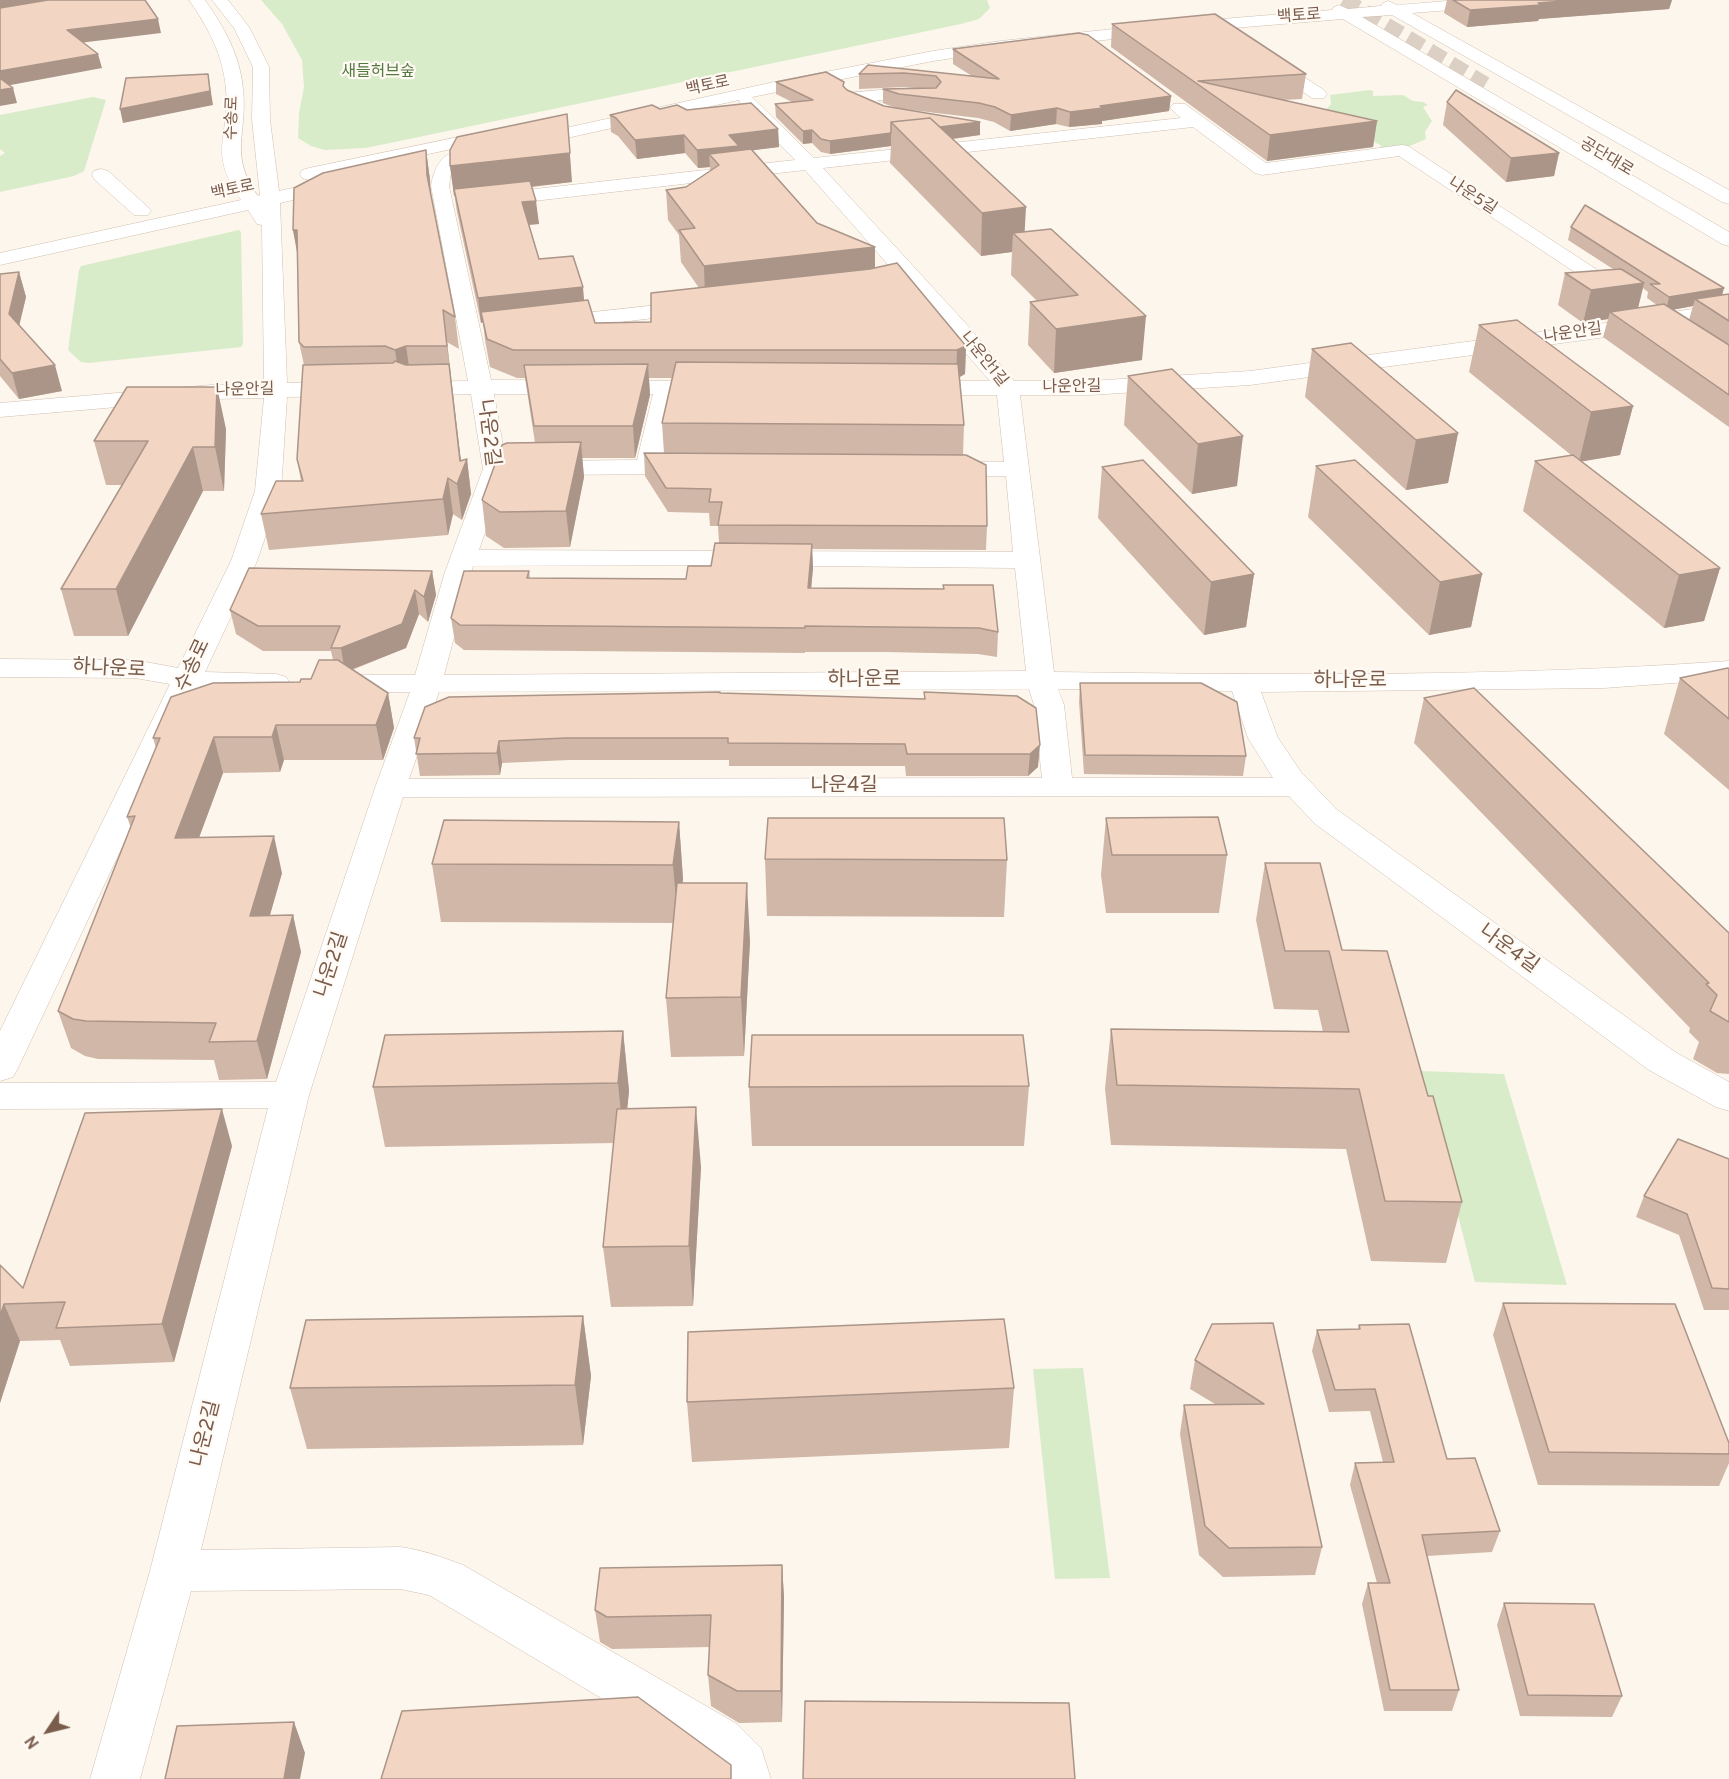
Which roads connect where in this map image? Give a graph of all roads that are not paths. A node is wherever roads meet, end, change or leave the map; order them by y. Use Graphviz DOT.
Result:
graph roads {
  1 [pos="197,0"];
  2 [pos="220,0"];
  3 [pos="1426,0"];
  4 [pos="1515,0"];
  5 [pos="1485,2"];
  6 [pos="1276,3"];
  7 [pos="1384,4"];
  8 [pos="1332,6"];
  9 [pos="1226,25"];
  10 [pos="1431,32"];
  11 [pos="1381,35"];
  12 [pos="1082,36"];
  13 [pos="1099,49"];
  14 [pos="1250,49"];
  15 [pos="1504,83"];
  16 [pos="1485,85"];
  17 [pos="732,89"];
  18 [pos="1318,94"];
  19 [pos="1162,95"];
  20 [pos="929,97"];
  21 [pos="903,117"];
  22 [pos="1197,121"];
  23 [pos="978,126"];
  24 [pos="520,128"];
  25 [pos="1020,141"];
  26 [pos="263,142"];
  27 [pos="509,146"];
  28 [pos="454,158"];
  29 [pos="364,163"];
  30 [pos="811,165"];
  31 [pos="101,175"];
  32 [pos="259,193"];
  33 [pos="1729,198"];
  34 [pos="460,203"];
  35 [pos="141,211"];
  36 [pos="1729,212"];
  37 [pos="1729,228"];
  38 [pos="1729,240"];
  39 [pos="0,242"];
  40 [pos="0,259"];
  41 [pos="710,306"];
  42 [pos="1729,309"];
  43 [pos="1663,320"];
  44 [pos="525,326"];
  45 [pos="1691,338"];
  46 [pos="666,387"];
  47 [pos="481,388"];
  48 [pos="732,388"];
  49 [pos="890,388"];
  50 [pos="1008,388"];
  51 [pos="359,389"];
  52 [pos="411,389"];
  53 [pos="276,391"];
  54 [pos="0,410"];
  55 [pos="648,467"];
  56 [pos="717,467"];
  57 [pos="495,469"];
  58 [pos="916,469"];
  59 [pos="1017,469"];
  60 [pos="463,558"];
  61 [pos="1028,560"];
  62 [pos="0,668"];
  63 [pos="1729,670"];
  64 [pos="188,679"];
  65 [pos="1041,680"];
  66 [pos="1244,683"];
  67 [pos="427,684"];
  68 [pos="1058,787"];
  69 [pos="1298,787"];
  70 [pos="390,788"];
  71 [pos="0,1068"];
  72 [pos="290,1095"];
  73 [pos="0,1096"];
  74 [pos="1729,1098"];
  75 [pos="173,1571"];
  76 [pos="115,1779"];
  77 [pos="746,1779"];
  1 -- 32 [label="street, 수송로"];
  2 -- 26 [label="street, 수송로"];
  3 -- 7 [label="street, 백토로"];
  4 -- 5 [label="street, 백토로"];
  5 -- 7 [label="street, 백토로"];
  5 -- 10 [label="street"];
  6 -- 9 [label="street"];
  7 -- 8 [label="street, 백토로"];
  7 -- 10 [label="street"];
  8 -- 9 [label="street, 백토로"];
  8 -- 11 [label="street"];
  9 -- 11 [label="street"];
  9 -- 12 [label="street, 백토로"];
  9 -- 17 [label="street, 백토로"];
  10 -- 33 [label="street"];
  11 -- 38 [label="street"];
  12 -- 13 [label="street"];
  12 -- 17 [label="street, 백토로"];
  14 -- 18 [label="street"];
  15 -- 36 [label="street, 공단대로"];
  16 -- 37 [label="street, 공단대로"];
  17 -- 24 [label="street, 백토로"];
  17 -- 27 [label="street, 백토로"];
  17 -- 30 [label="street, 나운안1길"];
  19 -- 22 [label="street"];
  20 -- 21 [label="street"];
  22 -- 25 [label="street"];
  22 -- 43 [label="street, 나운5길"];
  23 -- 25 [label="street"];
  25 -- 30 [label="street"];
  26 -- 29 [label="street"];
  26 -- 32 [label="street, 수송로"];
  28 -- 29 [label="street, 백토로"];
  28 -- 32 [label="street, 백토로"];
  28 -- 34 [label="street, 나운2길"];
  29 -- 32 [label="street, 백토로"];
  30 -- 34 [label="street"];
  30 -- 50 [label="street, 나운안1길"];
  31 -- 35 [label="street"];
  32 -- 35 [label="street, 백토로"];
  32 -- 40 [label="street, 백토로"];
  32 -- 53 [label="street, 수송로"];
  34 -- 47 [label="street, 나운2길"];
  35 -- 39 [label="street, 백토로"];
  41 -- 44 [label="street"];
  42 -- 43 [label="street, 나운안길"];
  43 -- 45 [label="street, 나운5길"];
  43 -- 50 [label="street, 나운안길"];
  46 -- 47 [label="street"];
  46 -- 48 [label="street"];
  46 -- 55 [label="street"];
  47 -- 52 [label="street"];
  47 -- 57 [label="street, 나운2길"];
  49 -- 50 [label="street, 나운안길"];
  50 -- 59 [label="street, 나운안1길"];
  51 -- 53 [label="street, 나운안길"];
  53 -- 54 [label="street, 나운안길"];
  53 -- 64 [label="street, 수송로"];
  55 -- 56 [label="street"];
  55 -- 57 [label="street"];
  57 -- 60 [label="street, 나운2길"];
  58 -- 59 [label="street"];
  59 -- 61 [label="street, 나운안1길"];
  60 -- 61 [label="street"];
  60 -- 67 [label="street, 나운2길"];
  61 -- 65 [label="street, 나운안1길"];
  62 -- 64 [label="street, 하나운로"];
  63 -- 66 [label="street, 하나운로"];
  64 -- 67 [label="street, 하나운로"];
  64 -- 71 [label="street, 수송로"];
  65 -- 66 [label="street, 하나운로"];
  65 -- 67 [label="street, 하나운로"];
  65 -- 68 [label="street, 나운안1길"];
  66 -- 69 [label="street, 나운4길"];
  67 -- 70 [label="street, 나운2길"];
  68 -- 69 [label="street, 나운4길"];
  68 -- 70 [label="street, 나운4길"];
  69 -- 74 [label="street, 나운4길"];
  70 -- 72 [label="street, 나운2길"];
  72 -- 73 [label="street"];
  72 -- 75 [label="street, 나운2길"];
  75 -- 76 [label="street, 나운2길"];
  75 -- 77 [label="street"];
}
